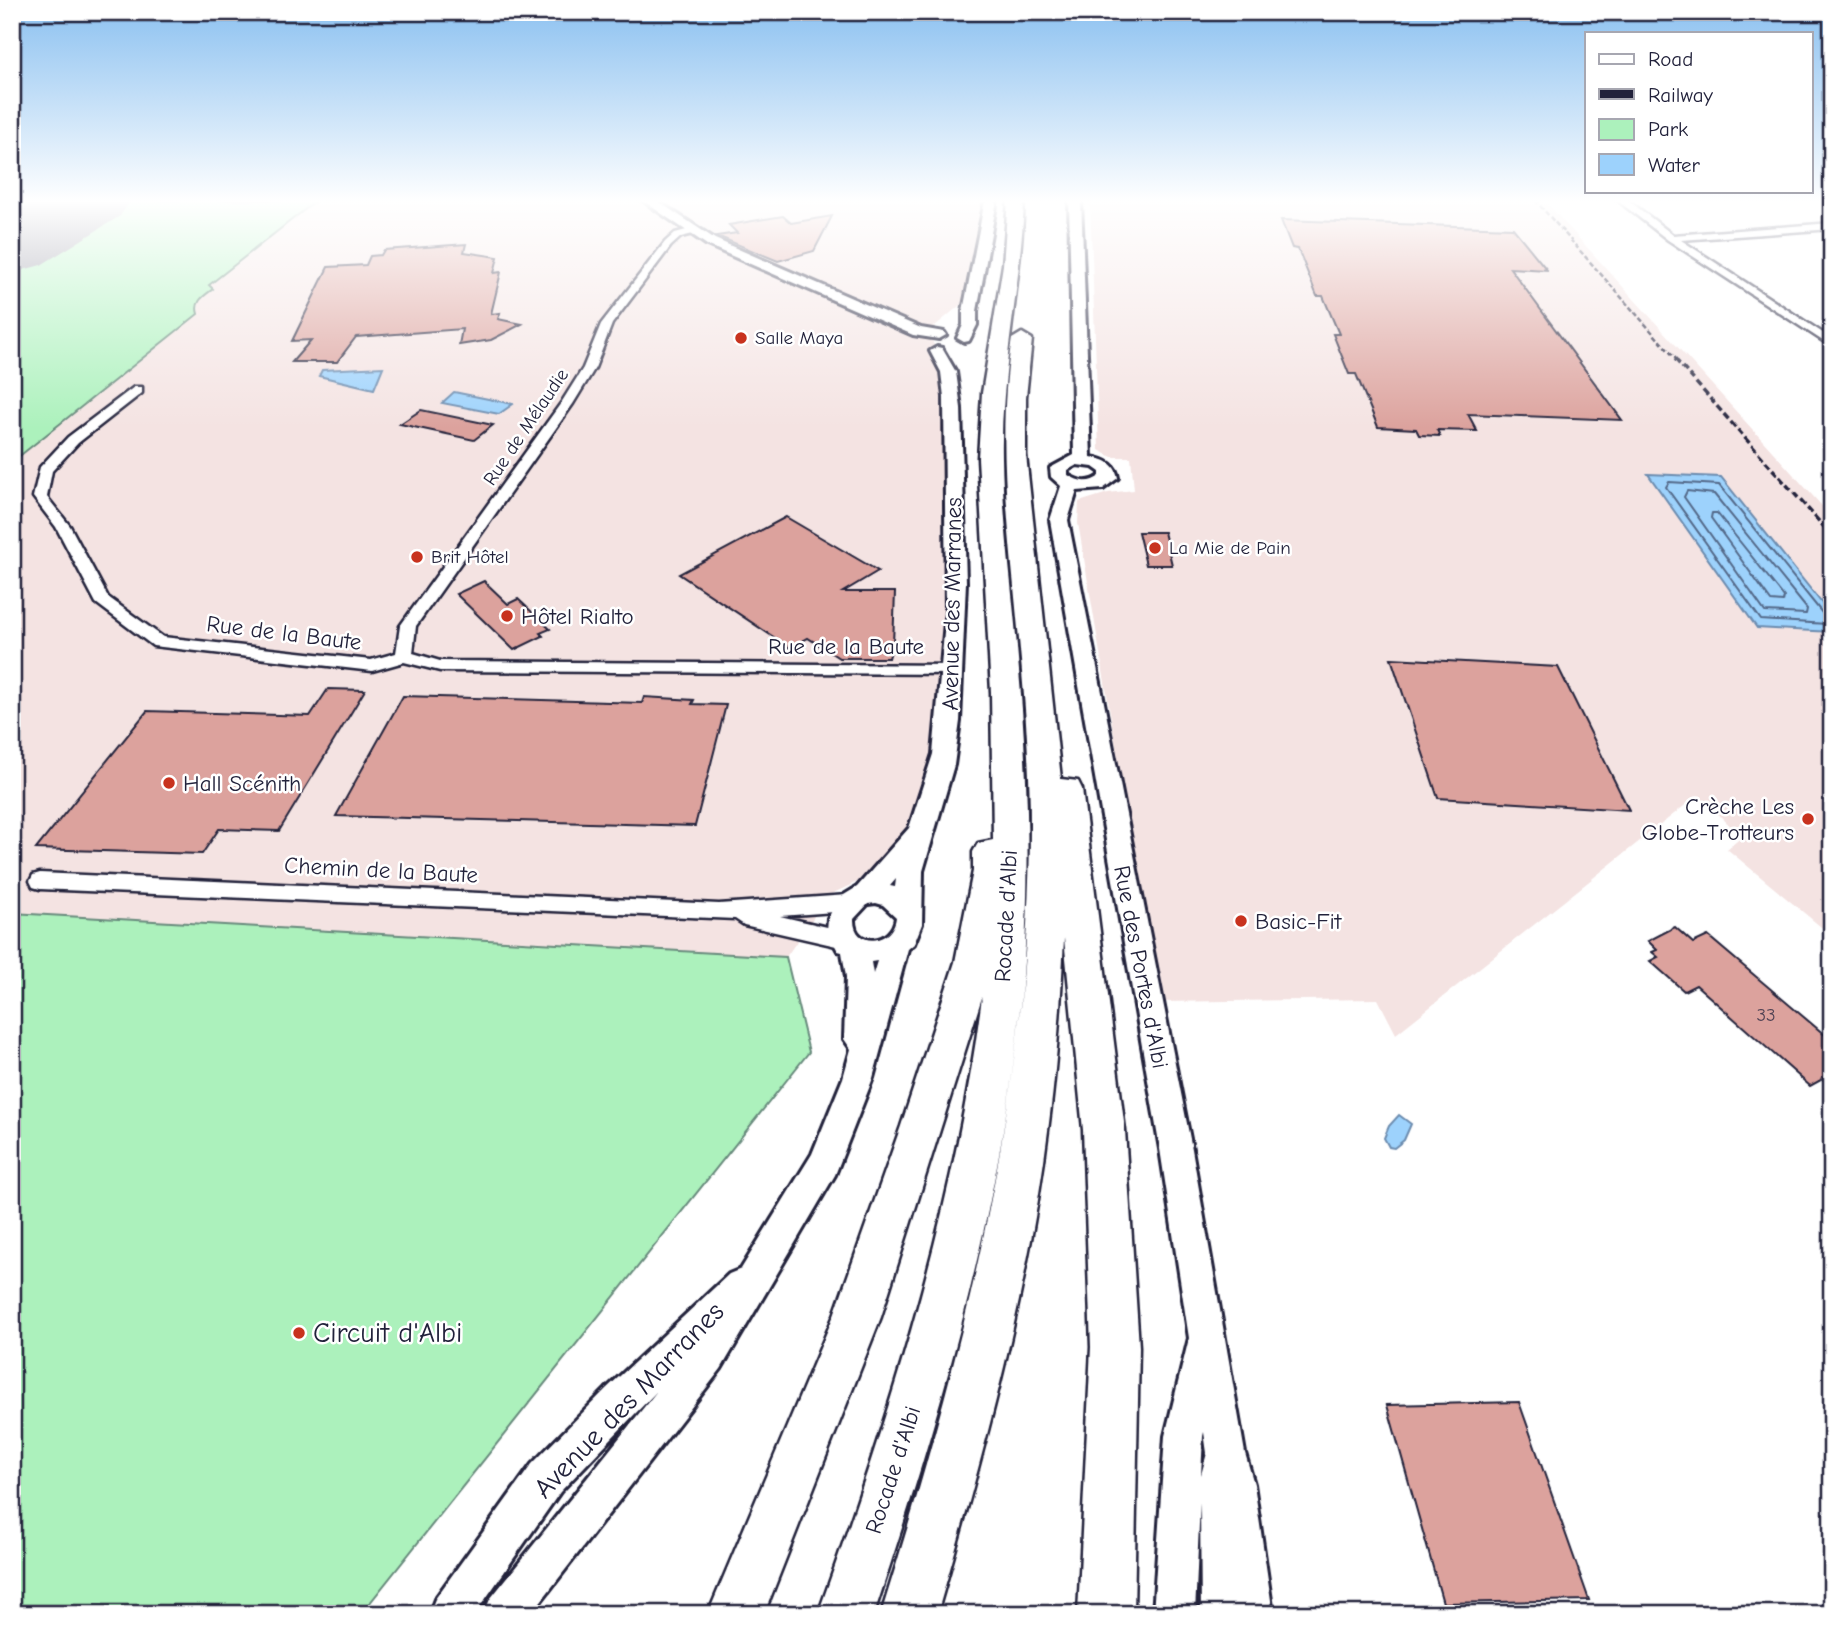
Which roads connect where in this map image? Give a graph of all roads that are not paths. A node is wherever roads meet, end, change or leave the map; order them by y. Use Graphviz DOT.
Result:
graph roads {
  1 [pos="644,276"];
  2 [pos="784,276"];
  3 [pos="977,276"];
  4 [pos="1009,276"];
  5 [pos="1077,276"];
  6 [pos="1730,276"];
  7 [pos="969,318"];
  8 [pos="1024,326"];
  9 [pos="1827,337"];
  10 [pos="933,339"];
  11 [pos="964,344"];
  12 [pos="949,374"];
  13 [pos="138,390"];
  14 [pos="1014,419"];
  15 [pos="1083,460"];
  16 [pos="1070,484"];
  17 [pos="404,656"];
  18 [pos="1004,664"];
  19 [pos="954,670"];
  20 [pos="920,830"];
  21 [pos="40,881"];
  22 [pos="857,898"];
  23 [pos="719,912"];
  24 [pos="908,912"];
  25 [pos="850,943"];
  26 [pos="896,944"];
  27 [pos="858,1078"];
  28 [pos="767,1261"];
  29 [pos="1207,1330"];
  30 [pos="1226,1453"];
  31 [pos="450,1614"];
  32 [pos="505,1614"];
  33 [pos="736,1614"];
  34 [pos="846,1614"];
  35 [pos="909,1614"];
  36 [pos="1106,1614"];
  37 [pos="1174,1614"];
  38 [pos="1222,1614"];
  39 [pos="1252,1614"];
  1 -- 17 [label="street, Rue de Mélaudie"];
  2 -- 10 [label="street"];
  3 -- 7 [label="street"];
  4 -- 18 [label="highway, Rocade d'Albi"];
  5 -- 15 [label="street"];
  6 -- 9 [label="street"];
  7 -- 10 [label="street"];
  7 -- 11 [label="street"];
  8 -- 14 [label="highway, Rocade d'Albi"];
  10 -- 11 [label="street"];
  10 -- 12 [label="street, Avenue des Marranes"];
  11 -- 12 [label="street"];
  12 -- 19 [label="street, Avenue des Marranes"];
  13 -- 17 [label="street, Rue de la Baute"];
  14 -- 35 [label="highway, Rocade d'Albi"];
  14 -- 36 [label="highway"];
  15 -- 16 [label="street, Rue des Portes d'Albi"];
  15 -- 16 [label="street"];
  16 -- 29 [label="street, Rue des Portes d'Albi"];
  17 -- 19 [label="street, Rue de la Baute"];
  18 -- 33 [label="highway"];
  18 -- 34 [label="highway, Rocade d'Albi"];
  19 -- 20 [label="street, Avenue des Marranes"];
  20 -- 22 [label="street, Avenue des Marranes"];
  20 -- 24 [label="street, Avenue des Marranes"];
  21 -- 23 [label="street, Chemin de la Baute"];
  22 -- 23 [label="street, Chemin de la Baute"];
  22 -- 24 [label="street"];
  22 -- 25 [label="street"];
  23 -- 25 [label="street, Chemin de la Baute"];
  24 -- 26 [label="street"];
  25 -- 26 [label="street"];
  25 -- 27 [label="street, Avenue des Marranes"];
  26 -- 27 [label="street, Avenue des Marranes"];
  27 -- 28 [label="street, Avenue des Marranes"];
  28 -- 31 [label="street, Avenue des Marranes"];
  28 -- 32 [label="street, Avenue des Marranes"];
  29 -- 30 [label="street, Rue des Portes d'Albi"];
  29 -- 37 [label="street"];
  30 -- 38 [label="street, Rue des Portes d'Albi"];
  30 -- 39 [label="street, Rue des Portes d'Albi"];
}
